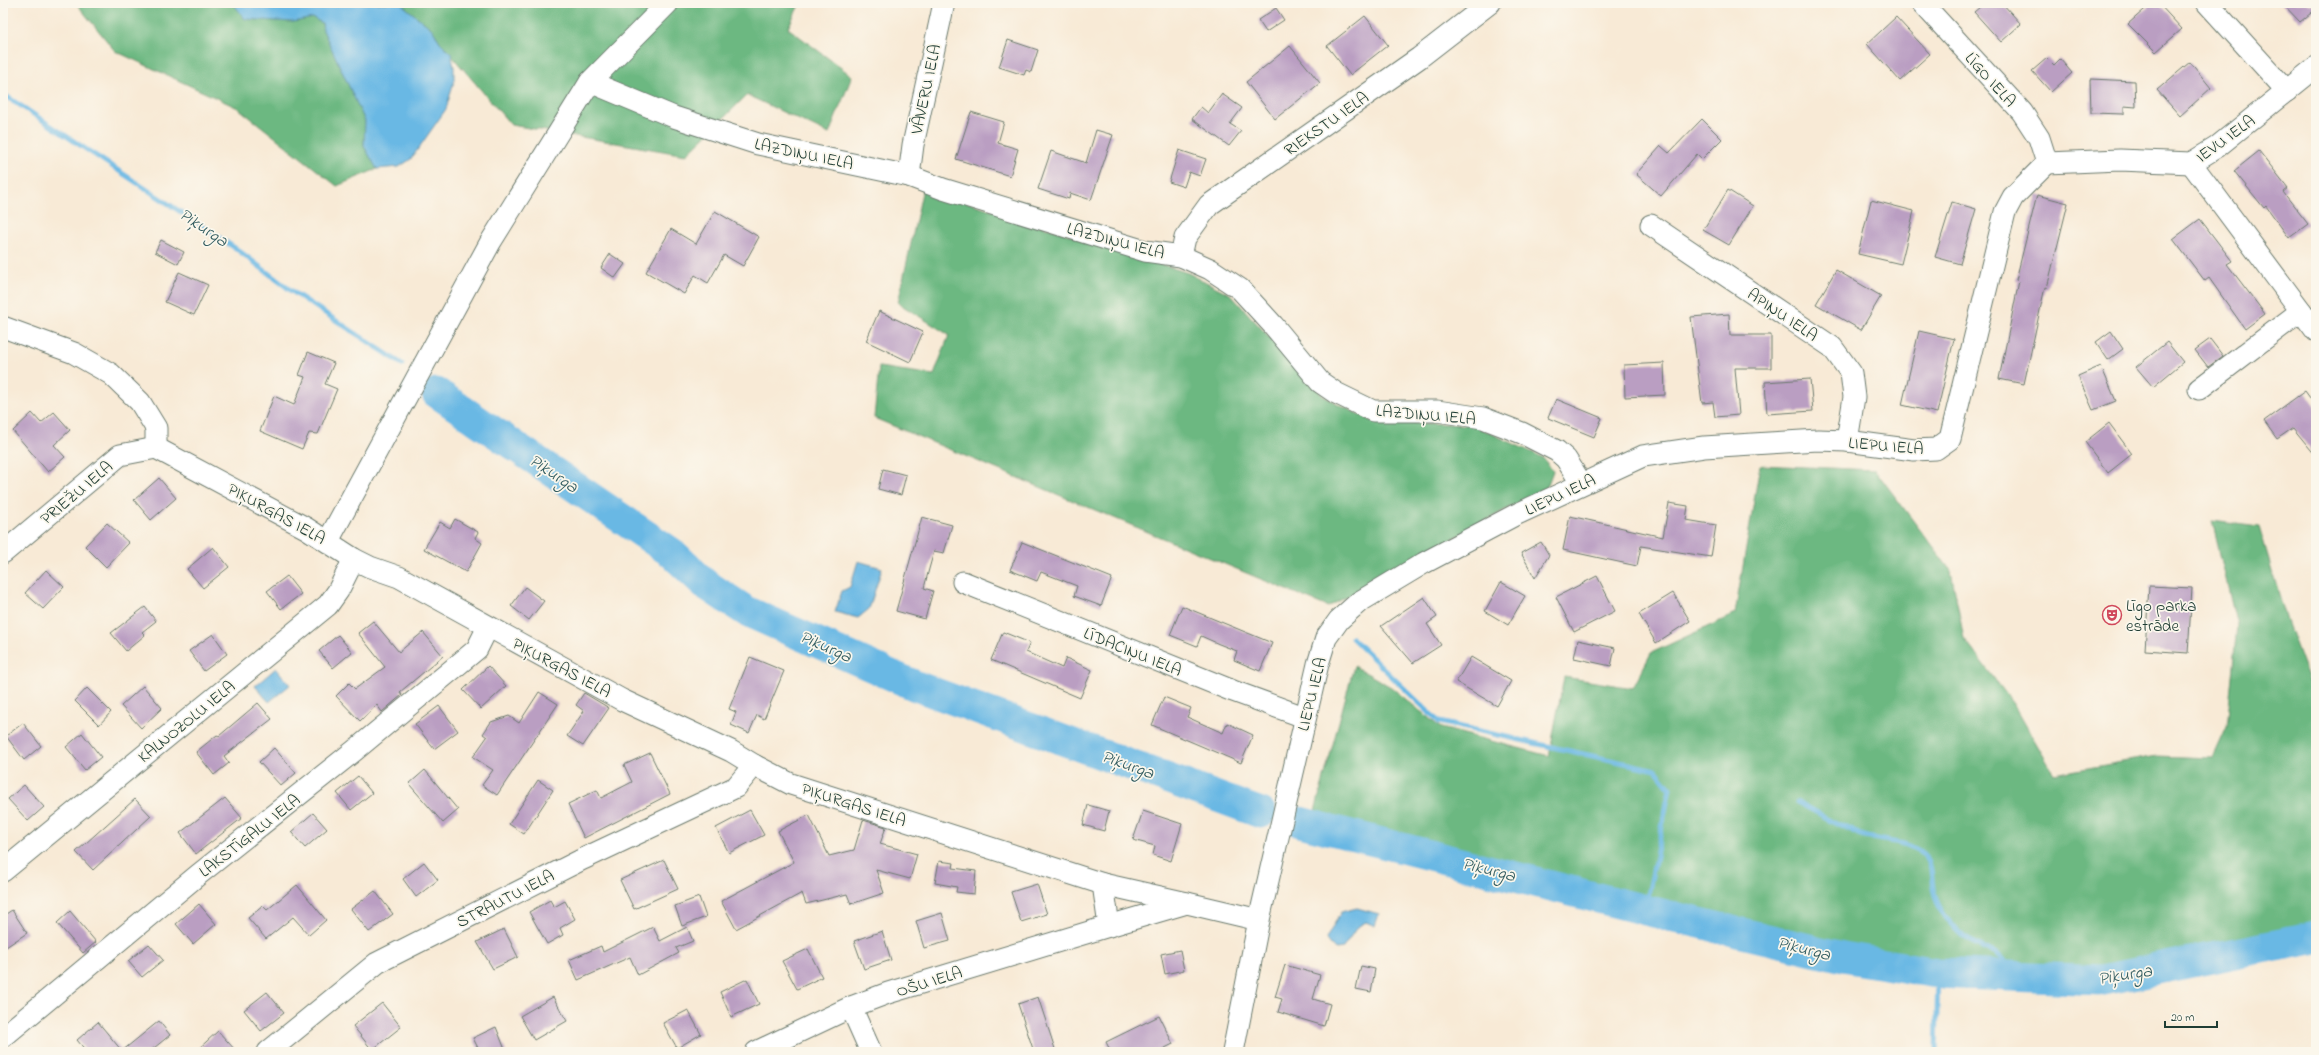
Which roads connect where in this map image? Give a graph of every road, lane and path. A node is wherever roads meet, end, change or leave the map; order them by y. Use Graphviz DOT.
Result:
graph roads {
  1 [pos="668,3"];
  2 [pos="944,3"];
  3 [pos="1490,3"];
  4 [pos="1922,3"];
  5 [pos="2207,3"];
  6 [pos="2316,67"];
  7 [pos="590,82"];
  8 [pos="2287,91"];
  9 [pos="2047,163"];
  10 [pos="2191,163"];
  11 [pos="909,176"];
  12 [pos="1650,225"];
  13 [pos="1181,256"];
  14 [pos="2301,311"];
  15 [pos="3,326"];
  16 [pos="2316,331"];
  17 [pos="2199,389"];
  18 [pos="1847,441"];
  19 [pos="156,448"];
  20 [pos="1581,483"];
  21 [pos="328,541"];
  22 [pos="3,553"];
  23 [pos="354,559"];
  24 [pos="963,582"];
  25 [pos="488,626"];
  26 [pos="1304,718"];
  27 [pos="754,765"];
  28 [pos="3,871"];
  29 [pos="1104,884"];
  30 [pos="1187,903"];
  31 [pos="1259,920"];
  32 [pos="1109,926"];
  33 [pos="851,1007"];
  34 [pos="3,1037"];
  35 [pos="268,1052"];
  36 [pos="756,1052"];
  37 [pos="871,1052"];
  38 [pos="1233,1052"];
  1 -- 7 [label="street"];
  2 -- 11 [label="street, VĀVERU IELA"];
  3 -- 13 [label="street, RIEKSTU IELA"];
  4 -- 9 [label="street, LĪGO IELA"];
  5 -- 8 [label="street"];
  6 -- 8 [label="street, IEVU IELA"];
  7 -- 11 [label="street, LAZDIŅU IELA"];
  7 -- 21 [label="street"];
  8 -- 10 [label="street, IEVU IELA"];
  9 -- 10 [label="street, IEVU IELA"];
  9 -- 18 [label="street, LIEPU IELA"];
  10 -- 14 [label="street"];
  11 -- 13 [label="street, LAZDIŅU IELA"];
  12 -- 18 [label="street, APIŅU IELA"];
  13 -- 20 [label="street, LAZDIŅU IELA"];
  14 -- 16 [label="street"];
  14 -- 17 [label="street"];
  15 -- 19 [label="street"];
  18 -- 20 [label="street, LIEPU IELA"];
  19 -- 21 [label="street, PIĶURGAS IELA"];
  19 -- 22 [label="street, PRIEŽU IELA"];
  20 -- 26 [label="street, LIEPU IELA"];
  21 -- 23 [label="street, PIĶURGAS IELA"];
  23 -- 25 [label="street, PIĶURGAS IELA"];
  23 -- 28 [label="street, KALNOZOLU IELA"];
  24 -- 26 [label="street, LĪDACIŅU IELA"];
  25 -- 27 [label="street, PIĶURGAS IELA"];
  25 -- 34 [label="street, LAKSTĪGALU IELA"];
  26 -- 31 [label="street, LIEPU IELA"];
  27 -- 29 [label="street, PIĶURGAS IELA"];
  27 -- 35 [label="street, STRAUTU IELA"];
  29 -- 30 [label="street, PIĶURGAS IELA"];
  29 -- 32 [label="street"];
  30 -- 31 [label="street, OŠU IELA"];
  30 -- 32 [label="street, OŠU IELA"];
  31 -- 38 [label="street, LIEPU IELA"];
  32 -- 33 [label="street, OŠU IELA"];
  33 -- 36 [label="street, OŠU IELA"];
  33 -- 37 [label="street"];
}
